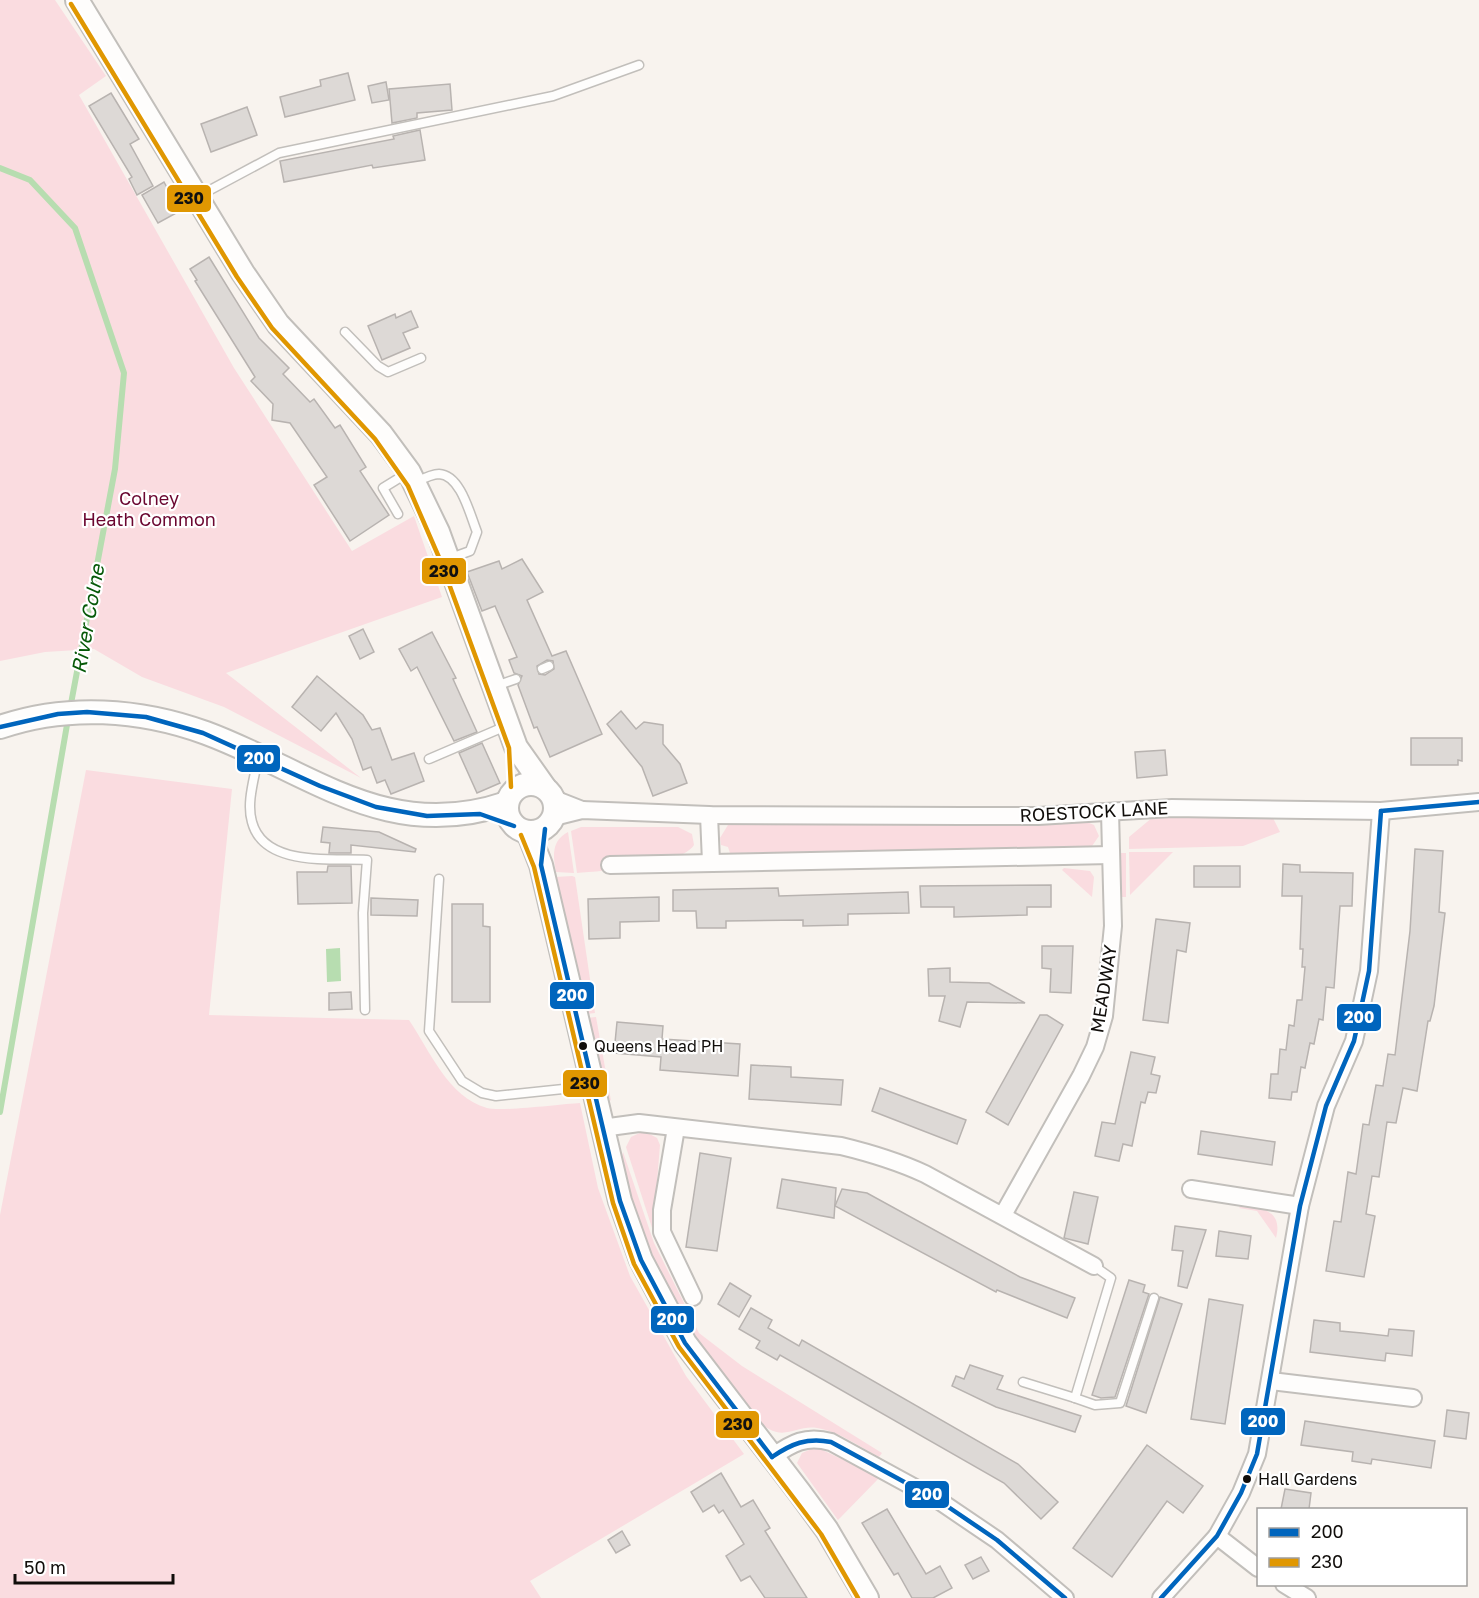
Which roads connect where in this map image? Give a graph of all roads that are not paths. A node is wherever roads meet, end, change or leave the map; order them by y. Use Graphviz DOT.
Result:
graph roads {
  1 [pos="77,0"];
  2 [pos="639,66"];
  3 [pos="197,197"];
  4 [pos="345,332"];
  5 [pos="422,357"];
  6 [pos="412,477"];
  7 [pos="398,514"];
  8 [pos="448,559"];
  9 [pos="516,679"];
  10 [pos="494,687"];
  11 [pos="508,724"];
  12 [pos="0,727"];
  13 [pos="516,747"];
  14 [pos="258,757"];
  15 [pos="429,759"];
  16 [pos="512,795"];
  17 [pos="1479,802"];
  18 [pos="1381,811"];
  19 [pos="1110,812"];
  20 [pos="477,813"];
  21 [pos="709,814"];
  22 [pos="540,815"];
  23 [pos="1111,855"];
  24 [pos="711,862"];
  25 [pos="610,864"];
  26 [pos="439,879"];
  27 [pos="365,1010"];
  28 [pos="592,1086"];
  29 [pos="602,1128"];
  30 [pos="676,1128"];
  31 [pos="1191,1189"];
  32 [pos="1300,1206"];
  33 [pos="1003,1215"];
  34 [pos="1094,1266"];
  35 [pos="693,1298"];
  36 [pos="1154,1298"];
  37 [pos="1271,1380"];
  38 [pos="1023,1382"];
  39 [pos="1075,1398"];
  40 [pos="1413,1398"];
  41 [pos="772,1457"];
  42 [pos="1217,1536"];
  43 [pos="1257,1567"];
  44 [pos="1287,1586"];
  45 [pos="867,1598"];
  46 [pos="1065,1598"];
  47 [pos="1161,1598"];
  48 [pos="1307,1598"];
  1 -- 3 [label="street"];
  2 -- 3 [label="lane"];
  3 -- 6 [label="street"];
  4 -- 5 [label="lane"];
  6 -- 7 [label="lane"];
  6 -- 8 [label="street"];
  6 -- 8 [label="lane"];
  8 -- 10 [label="street"];
  9 -- 10 [label="lane"];
  10 -- 11 [label="street"];
  11 -- 13 [label="street"];
  11 -- 15 [label="lane"];
  12 -- 14 [label="street"];
  13 -- 16 [label="street"];
  13 -- 22 [label="street"];
  14 -- 20 [label="street"];
  14 -- 27 [label="lane"];
  16 -- 20 [label="street"];
  16 -- 22 [label="street"];
  16 -- 22 [label="street"];
  17 -- 18 [label="street, ROESTOCK LANE"];
  18 -- 19 [label="street, ROESTOCK LANE"];
  18 -- 32 [label="street"];
  19 -- 21 [label="street, ROESTOCK LANE"];
  19 -- 23 [label="street, MEADWAY"];
  20 -- 22 [label="street"];
  21 -- 22 [label="street, ROESTOCK LANE"];
  21 -- 24 [label="street"];
  22 -- 28 [label="street"];
  23 -- 24 [label="street"];
  23 -- 33 [label="street, MEADWAY"];
  24 -- 25 [label="street"];
  26 -- 28 [label="lane"];
  28 -- 29 [label="street"];
  29 -- 30 [label="street"];
  29 -- 41 [label="street"];
  30 -- 33 [label="street"];
  30 -- 35 [label="street"];
  31 -- 32 [label="street"];
  32 -- 37 [label="street"];
  33 -- 34 [label="street"];
  34 -- 39 [label="lane"];
  36 -- 39 [label="lane"];
  37 -- 40 [label="street"];
  37 -- 42 [label="street"];
  38 -- 39 [label="lane"];
  41 -- 45 [label="street"];
  41 -- 46 [label="street"];
  42 -- 43 [label="street"];
  42 -- 47 [label="street"];
  44 -- 48 [label="street"];
}
